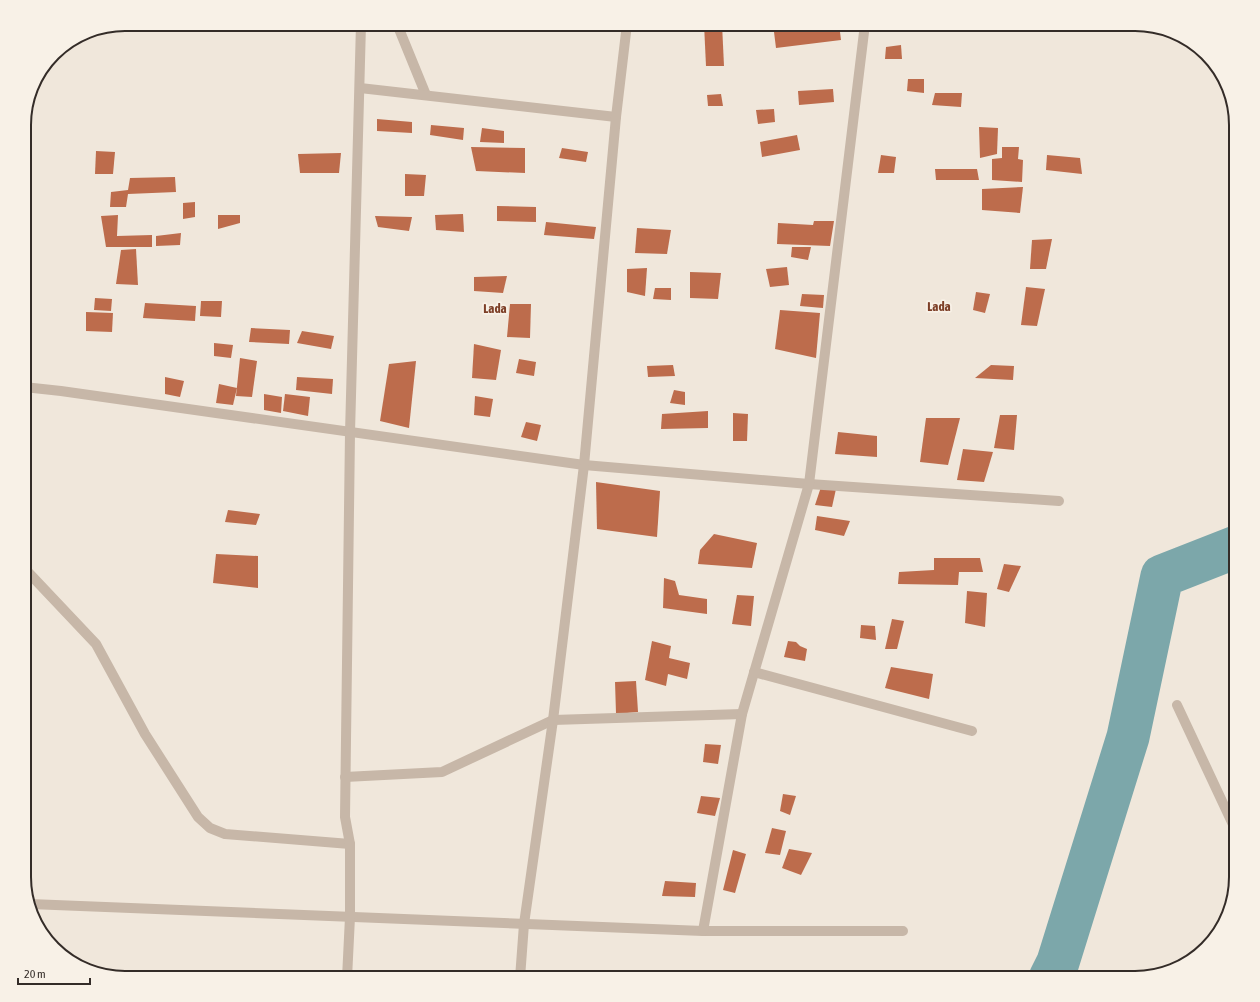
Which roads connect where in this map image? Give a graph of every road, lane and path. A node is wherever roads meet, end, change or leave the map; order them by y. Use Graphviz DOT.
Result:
graph roads {
  1 [pos="361,31"];
  2 [pos="400,31"];
  3 [pos="626,31"];
  4 [pos="864,31"];
  5 [pos="360,88"];
  6 [pos="426,95"];
  7 [pos="616,117"];
  8 [pos="31,388"];
  9 [pos="350,433"];
  10 [pos="584,465"];
  11 [pos="810,484"];
  12 [pos="1059,502"];
  13 [pos="31,576"];
  14 [pos="754,672"];
  15 [pos="1177,705"];
  16 [pos="742,714"];
  17 [pos="553,720"];
  18 [pos="972,732"];
  19 [pos="345,777"];
  20 [pos="1229,816"];
  21 [pos="350,844"];
  22 [pos="35,904"];
  23 [pos="350,917"];
  24 [pos="524,924"];
  25 [pos="703,931"];
  26 [pos="903,931"];
  27 [pos="347,971"];
  28 [pos="521,971"];
  1 -- 5 [label="street"];
  2 -- 6 [label="street"];
  3 -- 7 [label="street"];
  4 -- 11 [label="street"];
  5 -- 6 [label="street"];
  5 -- 9 [label="street"];
  6 -- 7 [label="street"];
  7 -- 10 [label="street"];
  8 -- 9 [label="street"];
  9 -- 10 [label="street"];
  9 -- 19 [label="street"];
  10 -- 11 [label="street"];
  10 -- 17 [label="street"];
  11 -- 12 [label="street"];
  11 -- 14 [label="street"];
  13 -- 21 [label="street"];
  14 -- 16 [label="street"];
  14 -- 18 [label="street"];
  15 -- 20 [label="street"];
  16 -- 17 [label="street"];
  16 -- 25 [label="street"];
  17 -- 19 [label="street"];
  17 -- 24 [label="street"];
  19 -- 21 [label="street"];
  21 -- 23 [label="street"];
  22 -- 23 [label="street"];
  23 -- 24 [label="street"];
  23 -- 27 [label="street"];
  24 -- 25 [label="street"];
  24 -- 28 [label="street"];
  25 -- 26 [label="street"];
}
